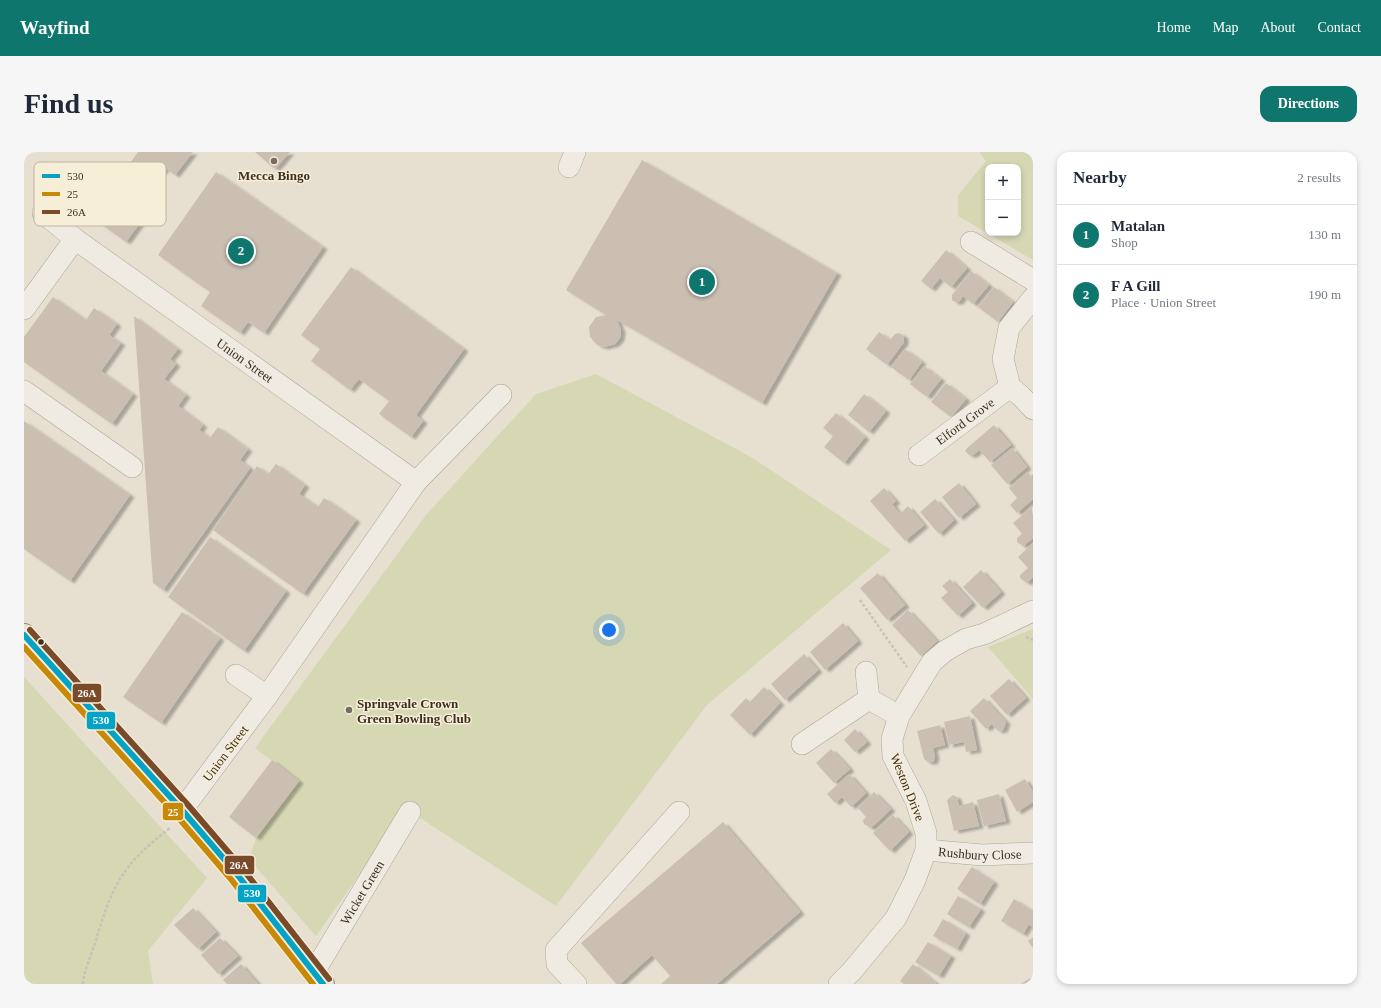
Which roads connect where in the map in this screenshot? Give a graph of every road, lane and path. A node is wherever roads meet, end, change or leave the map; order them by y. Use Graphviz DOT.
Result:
graph roads {
  1 [pos="59,226"];
  2 [pos="75,239"];
  3 [pos="972,242"];
  4 [pos="1025,275"];
  5 [pos="1033,298"];
  6 [pos="24,309"];
  7 [pos="1010,387"];
  8 [pos="24,391"];
  9 [pos="501,395"];
  10 [pos="1033,409"];
  11 [pos="920,455"];
  12 [pos="132,467"];
  13 [pos="416,482"];
  14 [pos="860,600"];
  15 [pos="1033,612"];
  16 [pos="24,635"];
  17 [pos="866,672"];
  18 [pos="236,674"];
  19 [pos="919,683"];
  20 [pos="267,696"];
  21 [pos="869,699"];
  22 [pos="899,716"];
  23 [pos="802,744"];
  24 [pos="410,812"];
  25 [pos="679,812"];
  26 [pos="184,813"];
  27 [pos="926,850"];
  28 [pos="1033,852"];
  29 [pos="318,978"];
  30 [pos="83,984"];
  31 [pos="576,984"];
  32 [pos="839,984"];
  1 -- 2 [label="street, Union Street"];
  2 -- 6 [label="street"];
  2 -- 13 [label="street, Union Street"];
  3 -- 4 [label="street"];
  5 -- 7 [label="street"];
  7 -- 10 [label="street"];
  7 -- 11 [label="street, Elford Grove"];
  8 -- 12 [label="street"];
  9 -- 13 [label="street, Union Street"];
  13 -- 20 [label="street, Union Street"];
  14 -- 19 [label="path"];
  15 -- 19 [label="street, Weston Drive"];
  16 -- 26 [label="main road"];
  17 -- 21 [label="street"];
  18 -- 20 [label="street"];
  19 -- 22 [label="street, Weston Drive"];
  20 -- 26 [label="street, Union Street"];
  21 -- 22 [label="street"];
  21 -- 23 [label="street"];
  22 -- 27 [label="street, Weston Drive"];
  24 -- 29 [label="street, Wicket Green"];
  25 -- 31 [label="street"];
  26 -- 29 [label="main road"];
  26 -- 30 [label="path"];
  27 -- 28 [label="street, Rushbury Close"];
  27 -- 32 [label="street, Weston Drive"];
}
